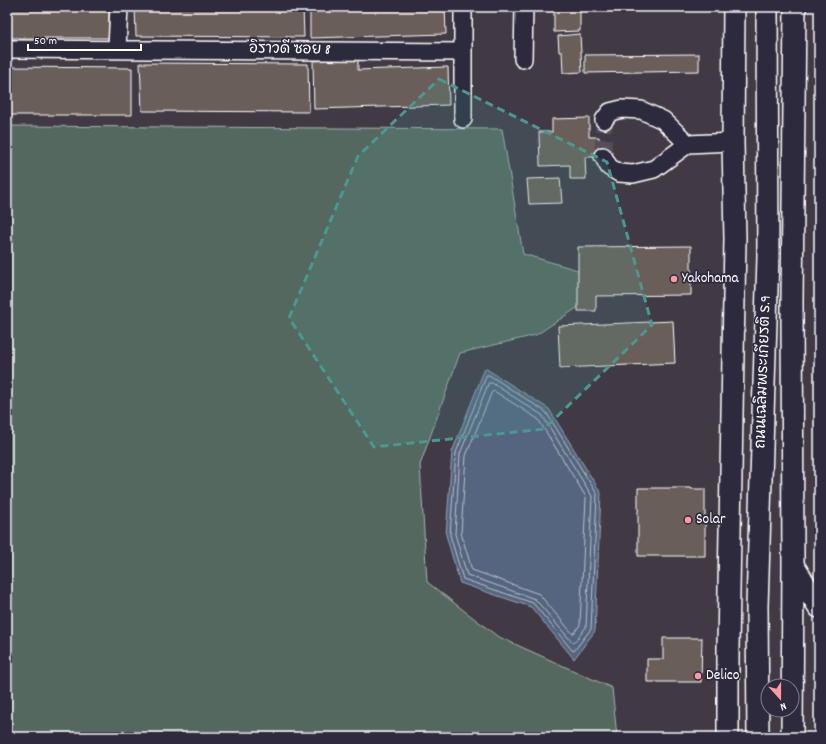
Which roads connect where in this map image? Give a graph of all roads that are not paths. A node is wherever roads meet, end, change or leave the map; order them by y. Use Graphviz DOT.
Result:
graph roads {
  1 [pos="119,7"];
  2 [pos="463,7"];
  3 [pos="524,7"];
  4 [pos="734,7"];
  5 [pos="766,7"];
  6 [pos="794,7"];
  7 [pos="7,48"];
  8 [pos="117,48"];
  9 [pos="464,52"];
  10 [pos="523,59"];
  11 [pos="463,118"];
  12 [pos="604,120"];
  13 [pos="733,142"];
  14 [pos="688,144"];
  15 [pos="603,156"];
  16 [pos="793,565"];
  17 [pos="757,606"];
  18 [pos="819,607"];
  19 [pos="728,648"];
  20 [pos="728,737"];
  21 [pos="758,737"];
  22 [pos="792,737"];
  1 -- 8 [label="street"];
  2 -- 9 [label="street"];
  3 -- 10 [label="street"];
  4 -- 13 [label="main road, ถนนเฉลิมพระเกียรติ ร.9"];
  5 -- 17 [label="main road, ถนนเฉลิมพระเกียรติ ร.9"];
  6 -- 16 [label="main road, ถนนเฉลิมพระเกียรติ ร.9"];
  7 -- 8 [label="street, อิราวดี ซอย 8"];
  8 -- 9 [label="street, อิราวดี ซอย 8"];
  9 -- 11 [label="street"];
  12 -- 14 [label="street"];
  13 -- 14 [label="street"];
  13 -- 19 [label="main road, ถนนเฉลิมพระเกียรติ ร.9"];
  14 -- 15 [label="street"];
  16 -- 18 [label="main road"];
  16 -- 22 [label="main road, ถนนเฉลิมพระเกียรติ ร.9"];
  17 -- 19 [label="main road"];
  17 -- 21 [label="main road, ถนนเฉลิมพระเกียรติ ร.9"];
  19 -- 20 [label="main road, ถนนเฉลิมพระเกียรติ ร.9"];
}
